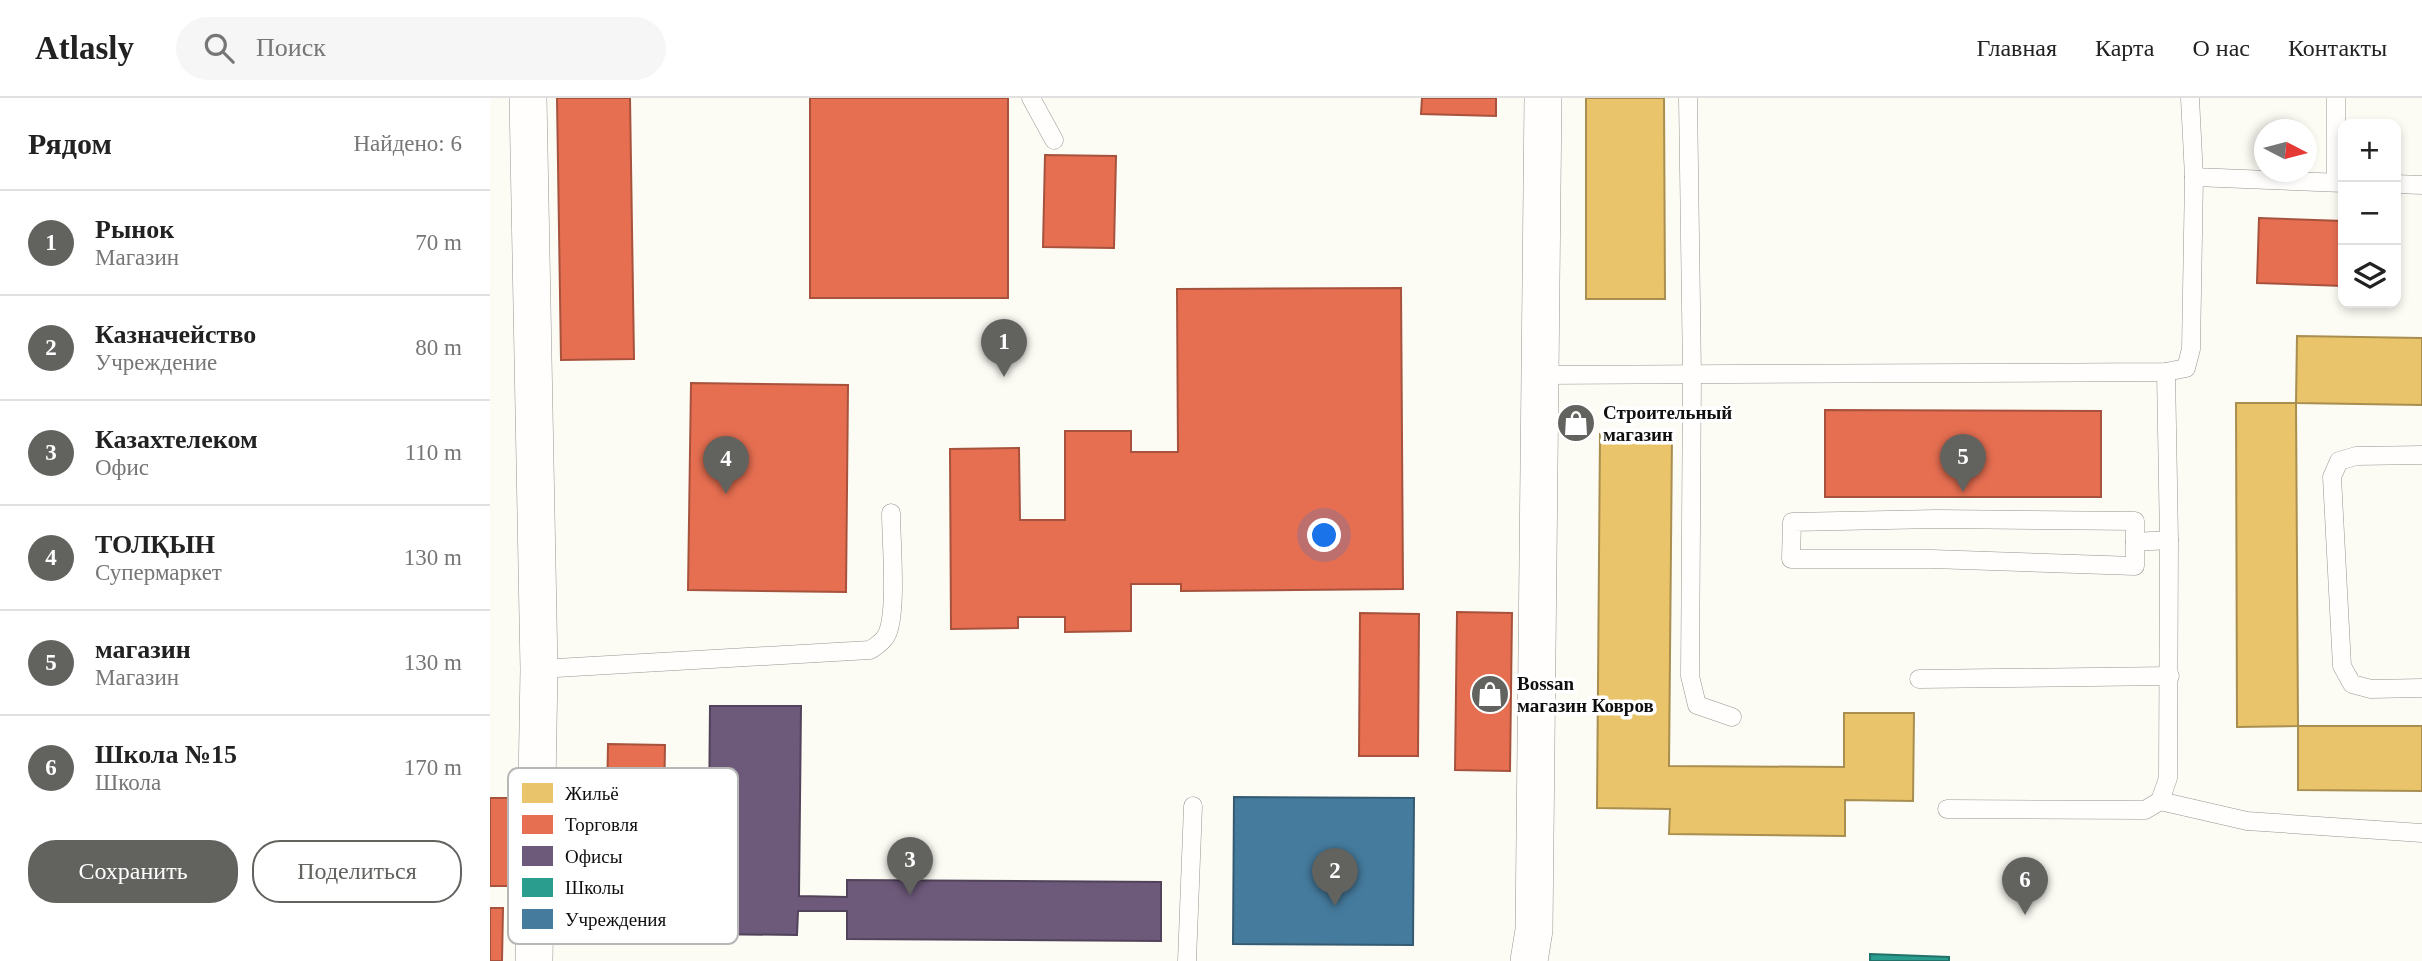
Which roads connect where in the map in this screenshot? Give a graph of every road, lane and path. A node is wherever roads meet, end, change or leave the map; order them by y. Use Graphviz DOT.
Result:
graph roads {
  1 [pos="528,98"];
  2 [pos="1031,98"];
  3 [pos="1543,98"];
  4 [pos="1688,98"];
  5 [pos="2190,98"];
  6 [pos="2336,98"];
  7 [pos="1054,140"];
  8 [pos="2338,140"];
  9 [pos="2194,177"];
  10 [pos="2338,182"];
  11 [pos="2401,184"];
  12 [pos="2422,185"];
  13 [pos="2166,372"];
  14 [pos="1541,375"];
  15 [pos="1692,375"];
  16 [pos="2422,455"];
  17 [pos="891,513"];
  18 [pos="2169,540"];
  19 [pos="2136,542"];
  20 [pos="539,669"];
  21 [pos="2170,676"];
  22 [pos="1919,679"];
  23 [pos="2422,688"];
  24 [pos="1732,717"];
  25 [pos="537,768"];
  26 [pos="2160,801"];
  27 [pos="1193,806"];
  28 [pos="1947,808"];
  29 [pos="2422,833"];
  30 [pos="1186,961"];
  31 [pos="1529,961"];
  1 -- 20 [label="street"];
  2 -- 7 [label="lane"];
  3 -- 14 [label="street"];
  4 -- 15 [label="lane"];
  5 -- 9 [label="lane"];
  6 -- 8 [label="lane"];
  9 -- 10 [label="lane"];
  9 -- 13 [label="lane"];
  11 -- 12 [label="lane"];
  13 -- 15 [label="lane"];
  13 -- 18 [label="lane"];
  14 -- 15 [label="lane"];
  14 -- 31 [label="street"];
  15 -- 24 [label="lane"];
  16 -- 23 [label="lane"];
  17 -- 20 [label="lane"];
  18 -- 19 [label="lane"];
  18 -- 21 [label="lane"];
  19 -- 19 [label="lane"];
  20 -- 25 [label="street"];
  21 -- 22 [label="lane"];
  21 -- 26 [label="lane"];
  26 -- 28 [label="lane"];
  26 -- 29 [label="lane"];
  27 -- 30 [label="lane"];
}
